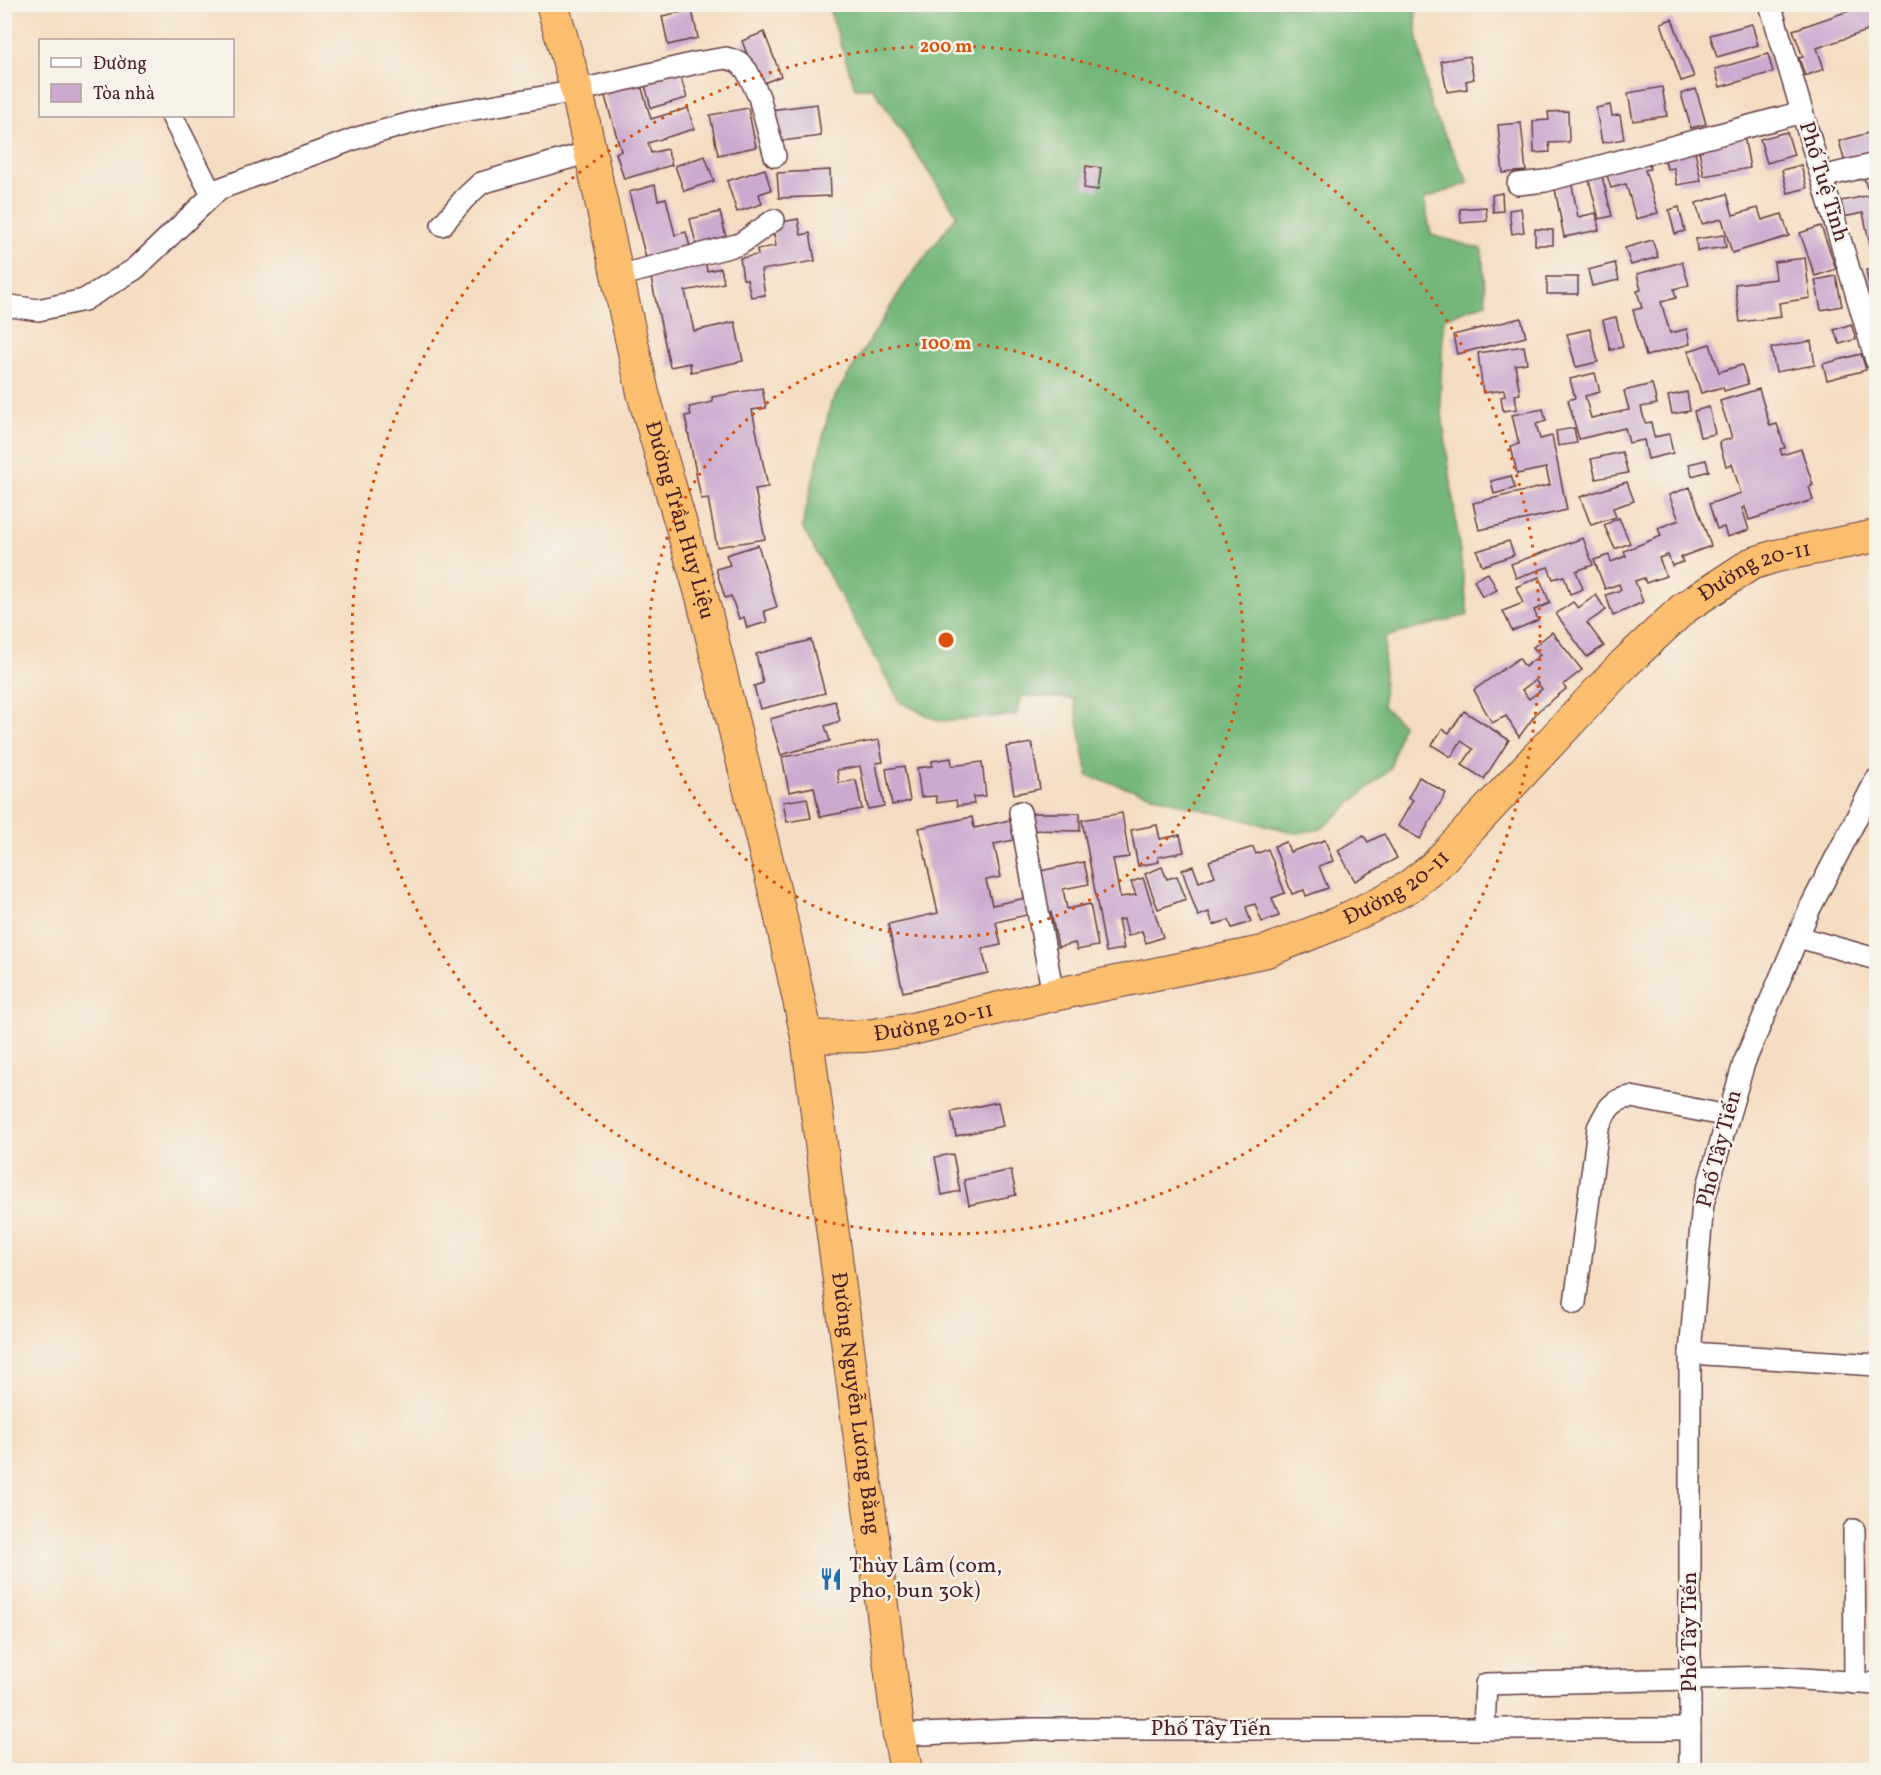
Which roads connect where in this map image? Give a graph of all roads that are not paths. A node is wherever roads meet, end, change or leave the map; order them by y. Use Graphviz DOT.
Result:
graph roads {
  1 [pos="552,4"];
  2 [pos="1776,8"];
  3 [pos="577,91"];
  4 [pos="1802,112"];
  5 [pos="173,117"];
  6 [pos="590,152"];
  7 [pos="775,156"];
  8 [pos="1876,164"];
  9 [pos="1822,177"];
  10 [pos="1518,184"];
  11 [pos="212,195"];
  12 [pos="774,220"];
  13 [pos="442,225"];
  14 [pos="618,276"];
  15 [pos="4,305"];
  16 [pos="1876,360"];
  17 [pos="1876,536"];
  18 [pos="1876,780"];
  19 [pos="1020,812"];
  20 [pos="1798,937"];
  21 [pos="1876,959"];
  22 [pos="1053,995"];
  23 [pos="807,1037"];
  24 [pos="1728,1116"];
  25 [pos="1575,1303"];
  26 [pos="1690,1353"];
  27 [pos="1876,1365"];
  28 [pos="1854,1530"];
  29 [pos="1690,1678"];
  30 [pos="1854,1683"];
  31 [pos="1876,1684"];
  32 [pos="1484,1729"];
  33 [pos="1690,1729"];
  34 [pos="899,1736"];
  35 [pos="906,1770"];
  36 [pos="1690,1770"];
  1 -- 3 [label="highway, Đường Trần Huy Liệu"];
  2 -- 4 [label="street, Phố Tuệ Tĩnh"];
  3 -- 6 [label="highway, Đường Trần Huy Liệu"];
  3 -- 7 [label="street"];
  3 -- 11 [label="street"];
  4 -- 9 [label="street, Phố Tuệ Tĩnh"];
  4 -- 10 [label="street"];
  5 -- 11 [label="street"];
  6 -- 13 [label="street"];
  6 -- 14 [label="highway, Đường Trần Huy Liệu"];
  8 -- 9 [label="street"];
  9 -- 16 [label="street, Phố Tuệ Tĩnh"];
  11 -- 15 [label="street"];
  12 -- 14 [label="street"];
  14 -- 23 [label="highway, Đường Trần Huy Liệu"];
  17 -- 22 [label="highway, Đường 20-11"];
  18 -- 20 [label="street, Phố Tây Tiến"];
  19 -- 22 [label="street"];
  20 -- 21 [label="street"];
  20 -- 24 [label="street, Phố Tây Tiến"];
  22 -- 23 [label="highway, Đường 20-11"];
  23 -- 34 [label="highway, Đường Nguyễn Lương Bằng"];
  24 -- 25 [label="street"];
  24 -- 26 [label="street, Phố Tây Tiến"];
  26 -- 27 [label="street"];
  26 -- 29 [label="street, Phố Tây Tiến"];
  28 -- 30 [label="street"];
  29 -- 30 [label="street"];
  29 -- 32 [label="street"];
  29 -- 33 [label="street, Phố Tây Tiến"];
  30 -- 31 [label="street"];
  32 -- 33 [label="street, Phố Tây Tiến"];
  32 -- 34 [label="street, Phố Tây Tiến"];
  33 -- 36 [label="street"];
  34 -- 35 [label="highway, Đường Nguyễn Lương Bằng"];
}
